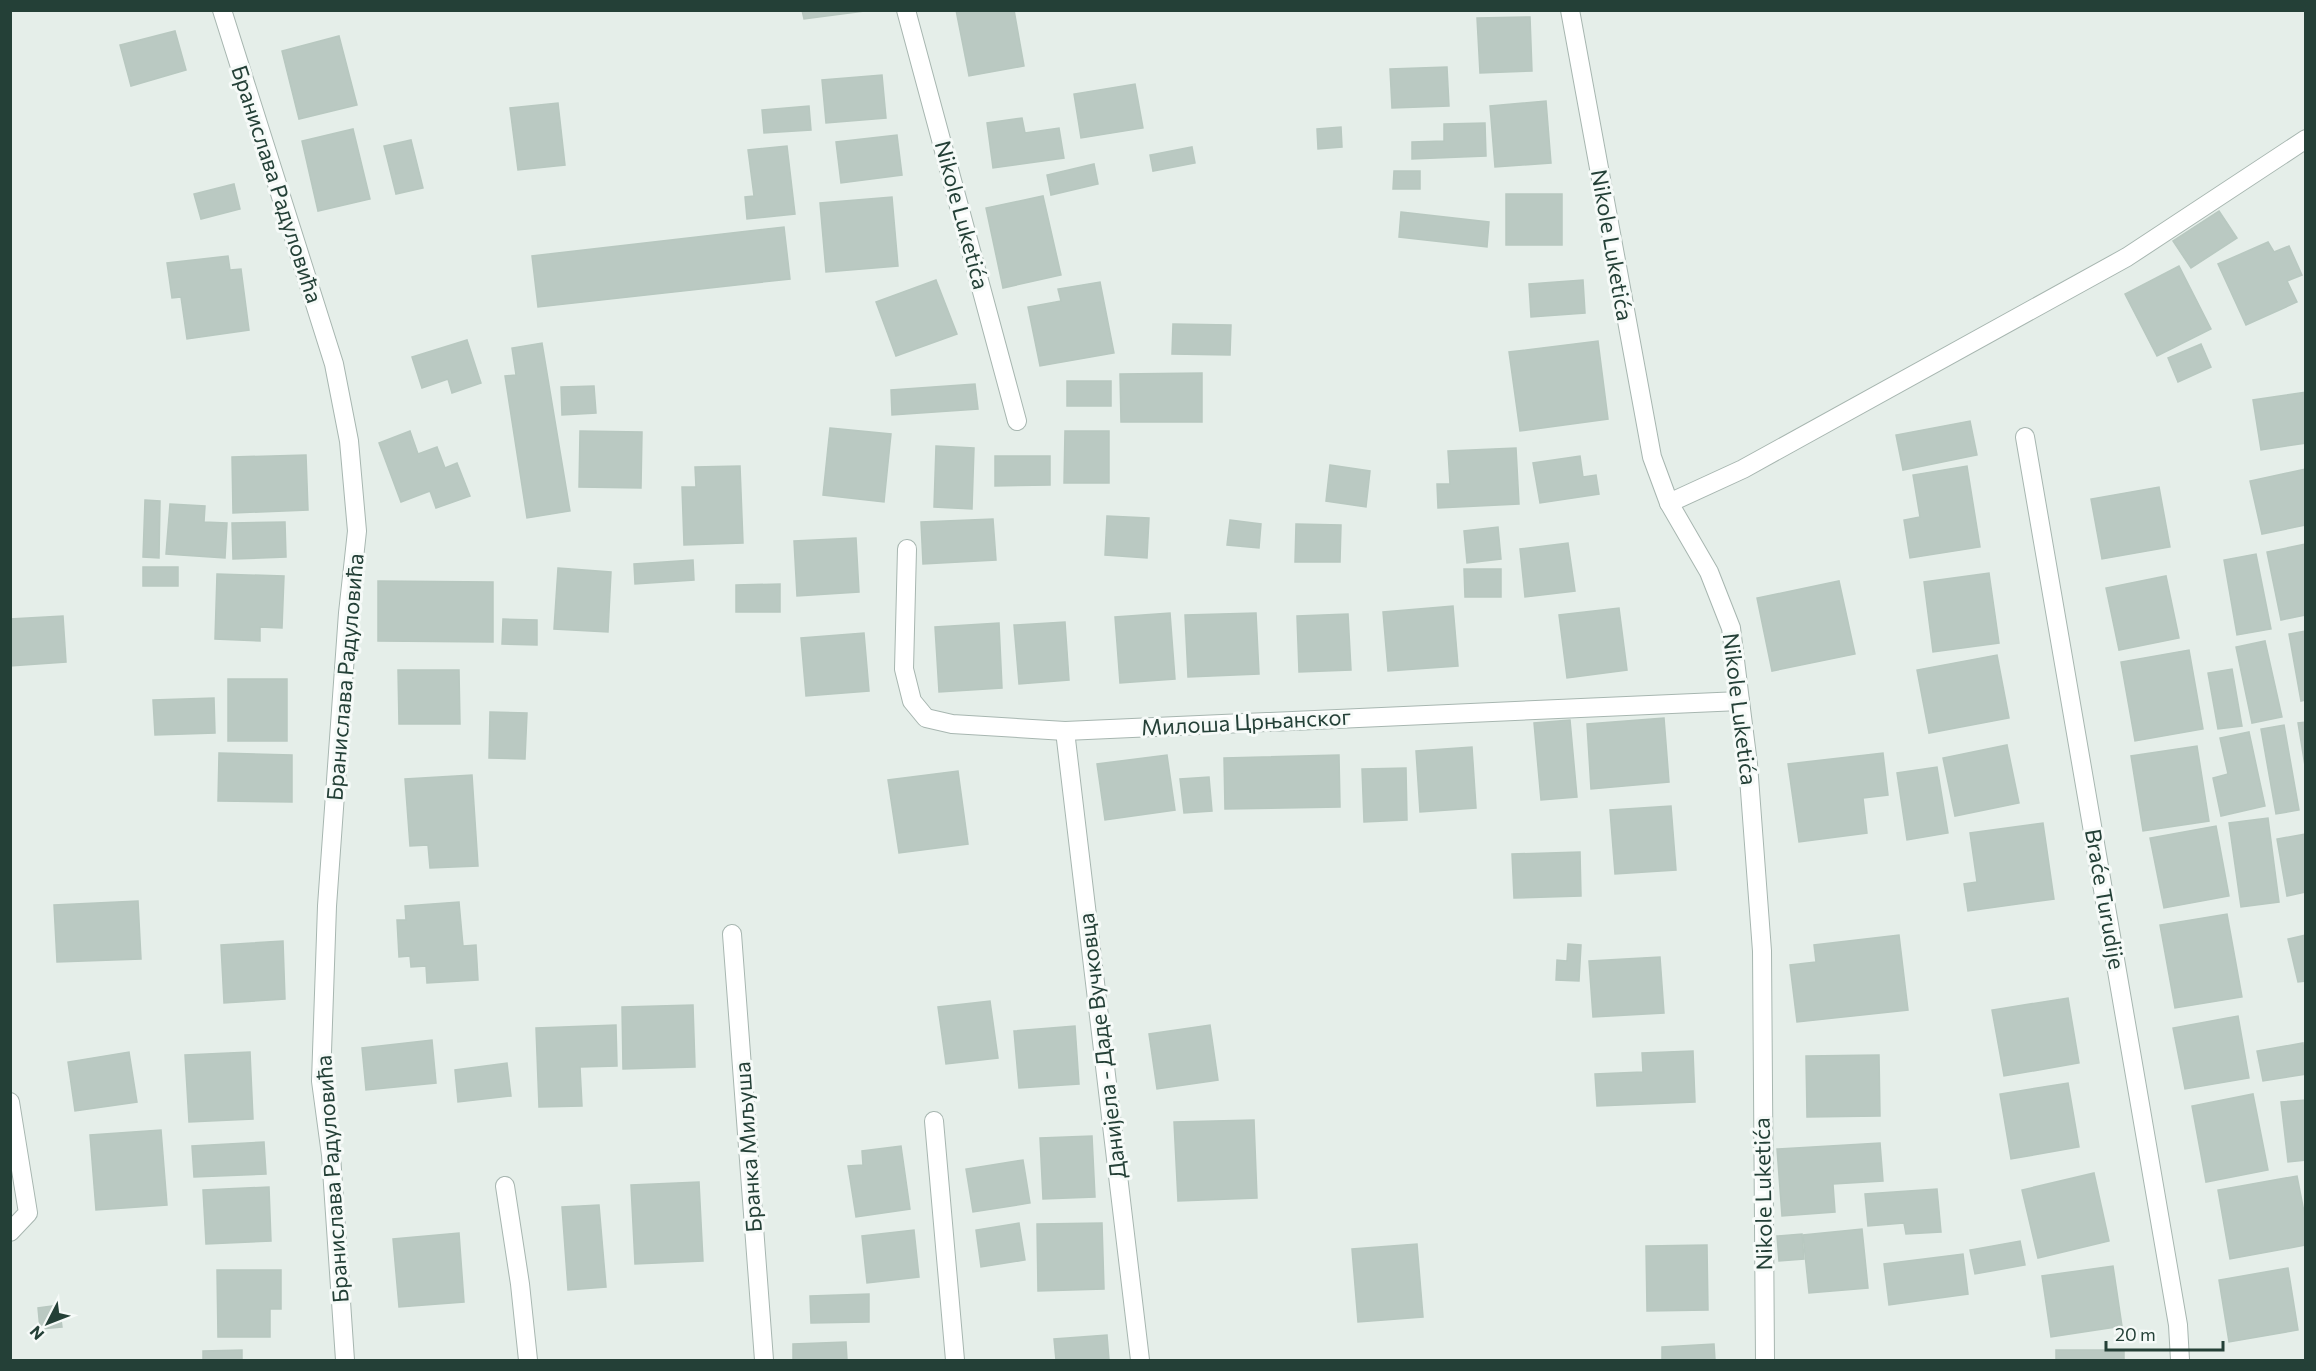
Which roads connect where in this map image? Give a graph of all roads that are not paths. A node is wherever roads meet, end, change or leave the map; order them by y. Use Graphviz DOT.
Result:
graph roads {
  1 [pos="222,10"];
  2 [pos="906,10"];
  3 [pos="1570,10"];
  4 [pos="2306,140"];
  5 [pos="1017,421"];
  6 [pos="2025,437"];
  7 [pos="1669,503"];
  8 [pos="907,549"];
  9 [pos="1740,701"];
  10 [pos="1065,731"];
  11 [pos="732,934"];
  12 [pos="10,1102"];
  13 [pos="934,1121"];
  14 [pos="505,1186"];
  15 [pos="10,1232"];
  16 [pos="345,1360"];
  17 [pos="528,1360"];
  18 [pos="764,1360"];
  19 [pos="955,1360"];
  20 [pos="1140,1360"];
  21 [pos="1765,1360"];
  22 [pos="2180,1360"];
  1 -- 16 [label="street, Бранислава Радуловића"];
  2 -- 5 [label="street, Nikole Luketića"];
  3 -- 7 [label="street, Nikole Luketića"];
  4 -- 7 [label="street"];
  6 -- 22 [label="street, Braće Turudije"];
  7 -- 9 [label="street, Nikole Luketića"];
  8 -- 10 [label="street, Милоша Црњанског"];
  9 -- 10 [label="street, Милоша Црњанског"];
  9 -- 21 [label="street, Nikole Luketića"];
  10 -- 20 [label="street, Данијела - Даде Вучковца"];
  11 -- 18 [label="street, Бранка Миљуша"];
  12 -- 15 [label="street"];
  13 -- 19 [label="street"];
  14 -- 17 [label="street"];
}
